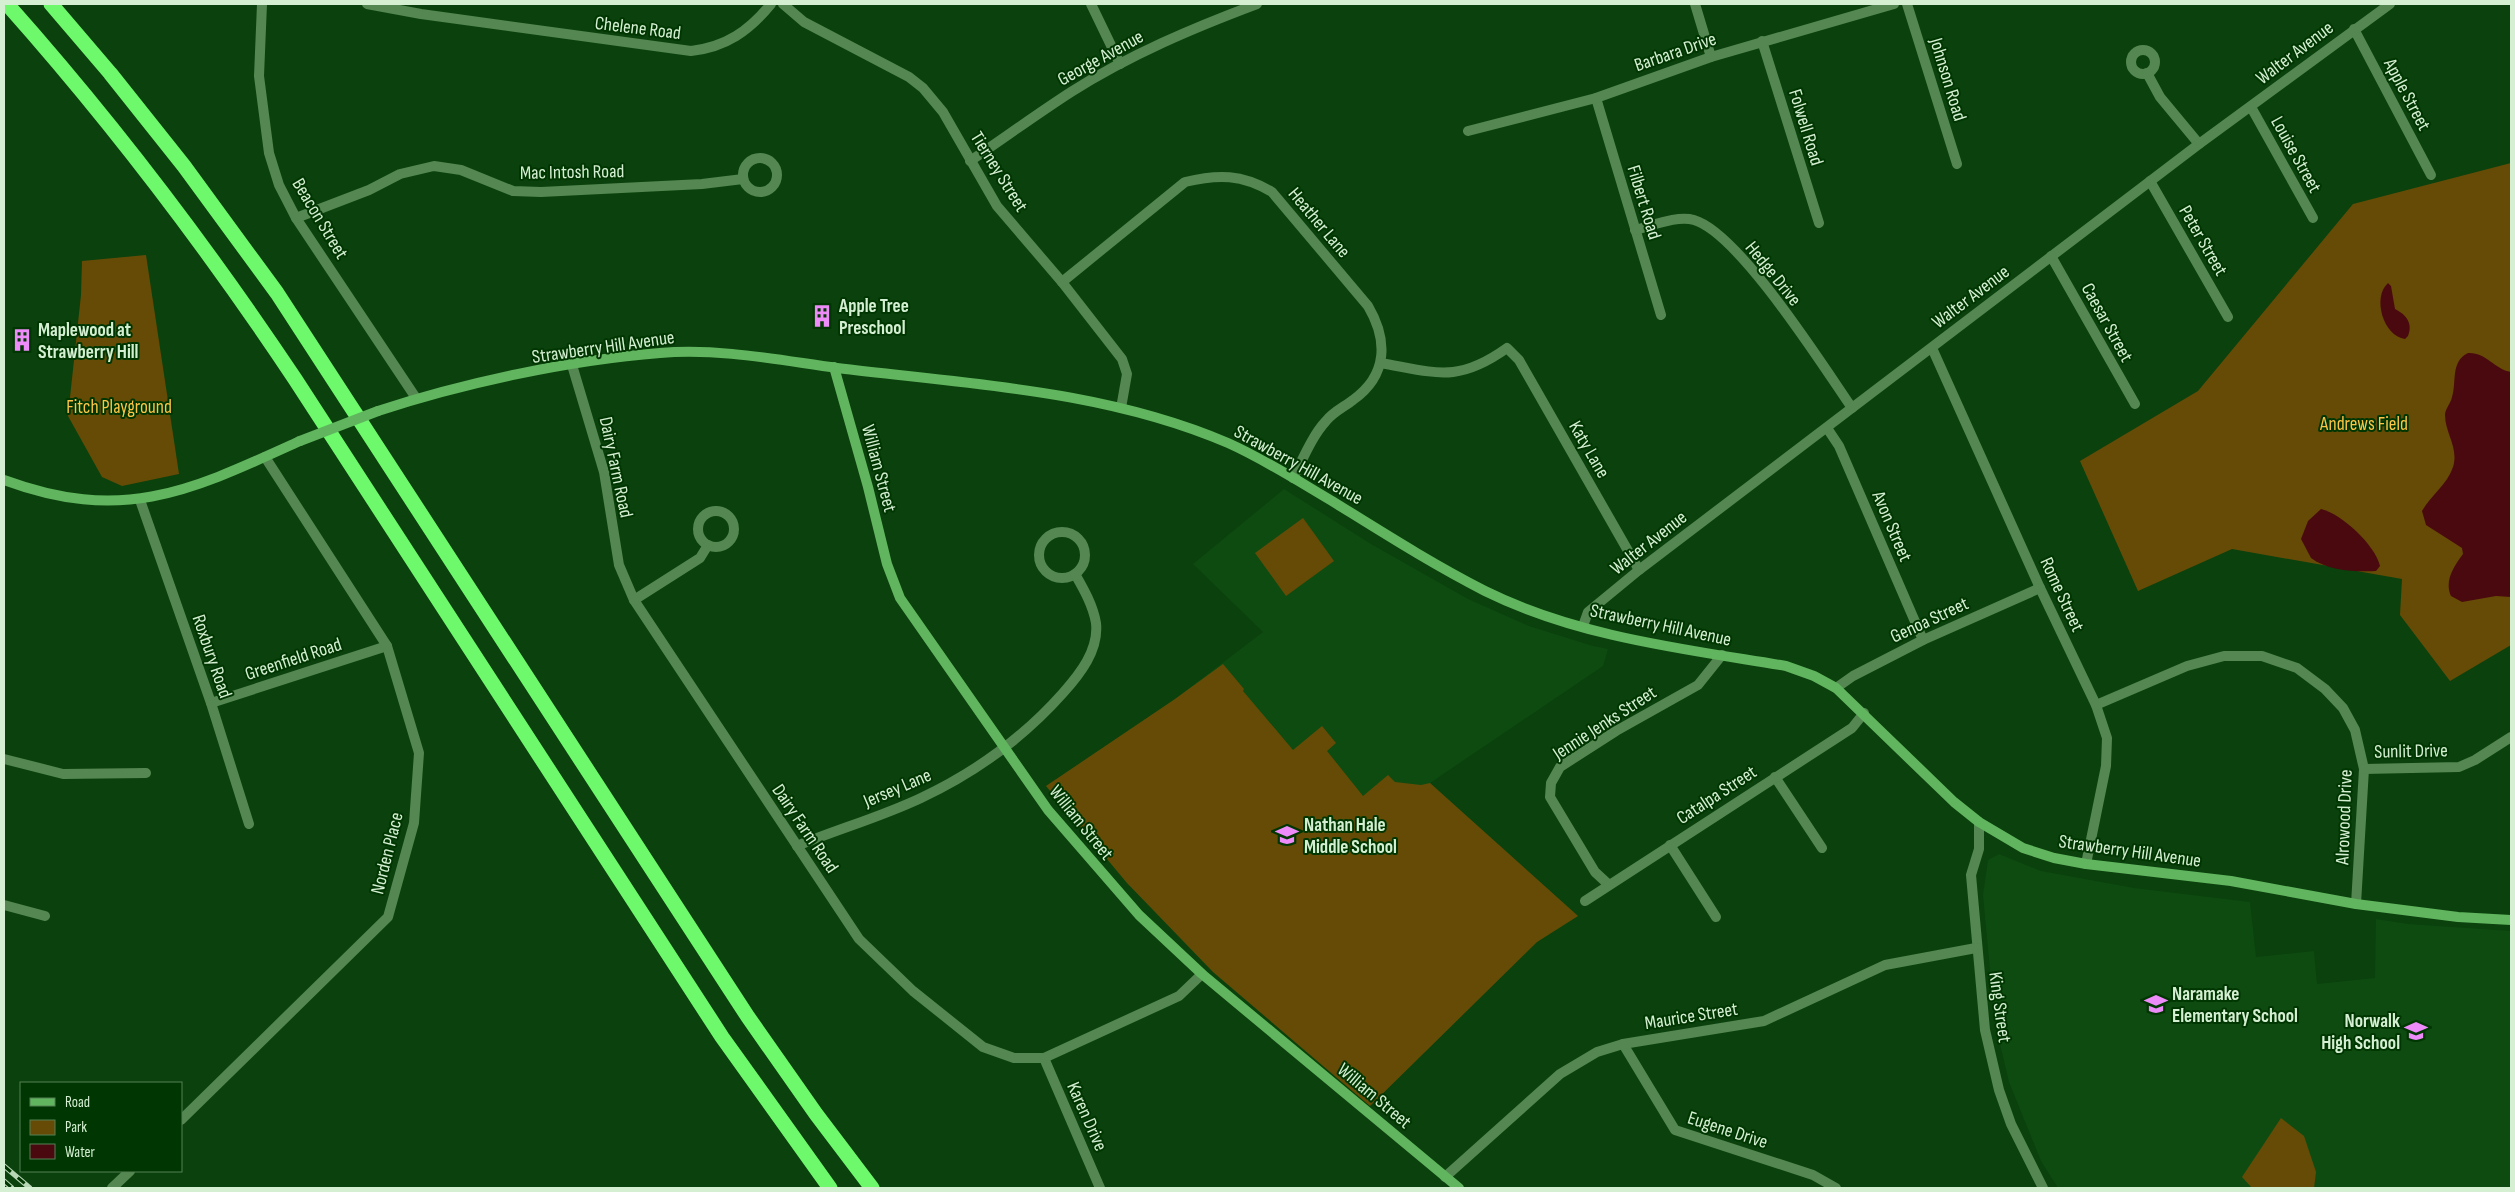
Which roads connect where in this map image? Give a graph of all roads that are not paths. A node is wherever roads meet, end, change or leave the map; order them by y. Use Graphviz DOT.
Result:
graph roads {
  1 [pos="7,4"];
  2 [pos="51,4"];
  3 [pos="262,4"];
  4 [pos="367,4"];
  5 [pos="771,4"];
  6 [pos="783,4"];
  7 [pos="1091,4"];
  8 [pos="1257,4"];
  9 [pos="1695,4"];
  10 [pos="1894,4"];
  11 [pos="1907,4"];
  12 [pos="2390,4"];
  13 [pos="2354,29"];
  14 [pos="1762,42"];
  15 [pos="1711,56"];
  16 [pos="1120,64"];
  17 [pos="2147,73"];
  18 [pos="1596,98"];
  19 [pos="2251,107"];
  20 [pos="1468,132"];
  21 [pos="2198,144"];
  22 [pos="970,161"];
  23 [pos="1957,164"];
  24 [pos="2431,175"];
  25 [pos="743,180"];
  26 [pos="2150,181"];
  27 [pos="296,218"];
  28 [pos="2313,218"];
  29 [pos="1818,223"];
  30 [pos="1635,230"];
  31 [pos="2052,256"];
  32 [pos="1062,282"];
  33 [pos="1661,315"];
  34 [pos="2228,317"];
  35 [pos="1932,348"];
  36 [pos="1381,363"];
  37 [pos="572,365"];
  38 [pos="834,367"];
  39 [pos="416,398"];
  40 [pos="2135,404"];
  41 [pos="1120,408"];
  42 [pos="1852,408"];
  43 [pos="1827,428"];
  44 [pos="265,457"];
  45 [pos="1293,478"];
  46 [pos="4,480"];
  47 [pos="140,500"];
  48 [pos="708,545"];
  49 [pos="1639,570"];
  50 [pos="1075,574"];
  51 [pos="2040,588"];
  52 [pos="634,600"];
  53 [pos="1583,626"];
  54 [pos="1923,640"];
  55 [pos="387,646"];
  56 [pos="1722,655"];
  57 [pos="1836,688"];
  58 [pos="211,703"];
  59 [pos="2096,705"];
  60 [pos="1864,713"];
  61 [pos="2511,737"];
  62 [pos="1002,748"];
  63 [pos="4,758"];
  64 [pos="2364,769"];
  65 [pos="146,774"];
  66 [pos="1775,777"];
  67 [pos="1980,822"];
  68 [pos="249,824"];
  69 [pos="1670,845"];
  70 [pos="797,846"];
  71 [pos="1822,848"];
  72 [pos="2086,864"];
  73 [pos="1608,884"];
  74 [pos="1585,901"];
  75 [pos="2356,904"];
  76 [pos="4,905"];
  77 [pos="45,916"];
  78 [pos="1716,917"];
  79 [pos="2511,920"];
  80 [pos="1976,948"];
  81 [pos="1202,974"];
  82 [pos="1622,1044"];
  83 [pos="1044,1058"];
  84 [pos="182,1119"];
  85 [pos="129,1172"];
  86 [pos="1446,1177"];
  87 [pos="112,1188"];
  88 [pos="830,1188"];
  89 [pos="872,1188"];
  90 [pos="1100,1188"];
  91 [pos="1459,1188"];
  92 [pos="1836,1188"];
  93 [pos="2043,1188"];
  1 -- 88 [label="highway"];
  2 -- 89 [label="highway"];
  3 -- 27 [label="street, Beacon Street"];
  4 -- 5 [label="street, Chelene Road"];
  6 -- 22 [label="street, Tierney Street"];
  7 -- 16 [label="street"];
  8 -- 16 [label="street, George Avenue"];
  9 -- 15 [label="street"];
  10 -- 14 [label="street, Barbara Drive"];
  11 -- 23 [label="street, Johnson Road"];
  12 -- 13 [label="street, Walter Avenue"];
  13 -- 19 [label="street, Walter Avenue"];
  13 -- 24 [label="street, Apple Street"];
  14 -- 15 [label="street, Barbara Drive"];
  14 -- 29 [label="street, Folwell Road"];
  15 -- 18 [label="street, Barbara Drive"];
  16 -- 22 [label="street, George Avenue"];
  17 -- 21 [label="street"];
  18 -- 20 [label="street, Barbara Drive"];
  18 -- 30 [label="street, Filbert Road"];
  19 -- 21 [label="street, Walter Avenue"];
  19 -- 28 [label="street, Louise Street"];
  21 -- 26 [label="street, Walter Avenue"];
  22 -- 32 [label="street, Tierney Street"];
  25 -- 27 [label="street, Mac Intosh Road"];
  26 -- 31 [label="street, Walter Avenue"];
  26 -- 34 [label="street, Peter Street"];
  27 -- 39 [label="street, Beacon Street"];
  30 -- 33 [label="street, Filbert Road"];
  30 -- 42 [label="street, Hedge Drive"];
  31 -- 35 [label="street, Walter Avenue"];
  31 -- 40 [label="street, Caesar Street"];
  32 -- 36 [label="street, Heather Lane"];
  32 -- 41 [label="street, Tierney Street"];
  35 -- 42 [label="street, Walter Avenue"];
  35 -- 51 [label="street, Rome Street"];
  36 -- 45 [label="street, Heather Lane"];
  36 -- 49 [label="street, Katy Lane"];
  37 -- 38 [label="main road, Strawberry Hill Avenue"];
  37 -- 39 [label="main road, Strawberry Hill Avenue"];
  37 -- 52 [label="street, Dairy Farm Road"];
  38 -- 41 [label="main road, Strawberry Hill Avenue"];
  38 -- 62 [label="main road, William Street"];
  39 -- 44 [label="main road, Strawberry Hill Avenue, bridge"];
  41 -- 45 [label="main road, Strawberry Hill Avenue"];
  42 -- 43 [label="street, Walter Avenue"];
  43 -- 49 [label="street, Walter Avenue"];
  43 -- 54 [label="street, Avon Street"];
  44 -- 47 [label="main road, Strawberry Hill Avenue"];
  44 -- 55 [label="street, Norden Place"];
  45 -- 53 [label="main road, Strawberry Hill Avenue"];
  46 -- 47 [label="main road, Strawberry Hill Avenue"];
  47 -- 58 [label="street, Roxbury Road"];
  48 -- 52 [label="street"];
  49 -- 53 [label="street, Walter Avenue"];
  50 -- 50 [label="street"];
  50 -- 62 [label="street, Jersey Lane"];
  51 -- 54 [label="street, Genoa Street"];
  51 -- 59 [label="street, Rome Street"];
  52 -- 70 [label="street, Dairy Farm Road"];
  53 -- 56 [label="main road, Strawberry Hill Avenue"];
  54 -- 57 [label="street, Genoa Street"];
  55 -- 58 [label="street, Greenfield Road"];
  55 -- 84 [label="street, Norden Place"];
  56 -- 57 [label="main road, Strawberry Hill Avenue"];
  56 -- 73 [label="street, Jennie Jenks Street"];
  57 -- 60 [label="main road, Strawberry Hill Avenue"];
  58 -- 68 [label="street, Roxbury Road"];
  59 -- 64 [label="street, Alrowood Drive"];
  59 -- 72 [label="street, Rome Street"];
  60 -- 66 [label="street, Catalpa Street"];
  60 -- 67 [label="main road, Strawberry Hill Avenue"];
  61 -- 64 [label="street, Sunlit Drive"];
  62 -- 70 [label="street, Jersey Lane"];
  62 -- 81 [label="main road, William Street"];
  63 -- 65 [label="street"];
  64 -- 75 [label="street, Alrowood Drive"];
  66 -- 69 [label="street, Catalpa Street"];
  66 -- 71 [label="street"];
  67 -- 72 [label="main road, Strawberry Hill Avenue"];
  67 -- 80 [label="street, King Street"];
  69 -- 73 [label="street, Catalpa Street"];
  69 -- 78 [label="street"];
  70 -- 83 [label="street, Dairy Farm Road"];
  72 -- 75 [label="main road, Strawberry Hill Avenue"];
  73 -- 74 [label="street, Catalpa Street"];
  75 -- 79 [label="main road, Strawberry Hill Avenue"];
  76 -- 77 [label="street"];
  80 -- 82 [label="street, Maurice Street"];
  80 -- 93 [label="street, King Street"];
  81 -- 83 [label="street, Dairy Farm Road"];
  81 -- 86 [label="main road, William Street"];
  82 -- 86 [label="street, Maurice Street"];
  82 -- 92 [label="street, Eugene Drive"];
  83 -- 90 [label="street, Karen Drive"];
  85 -- 87 [label="street"];
  86 -- 91 [label="main road, William Street"];
}
